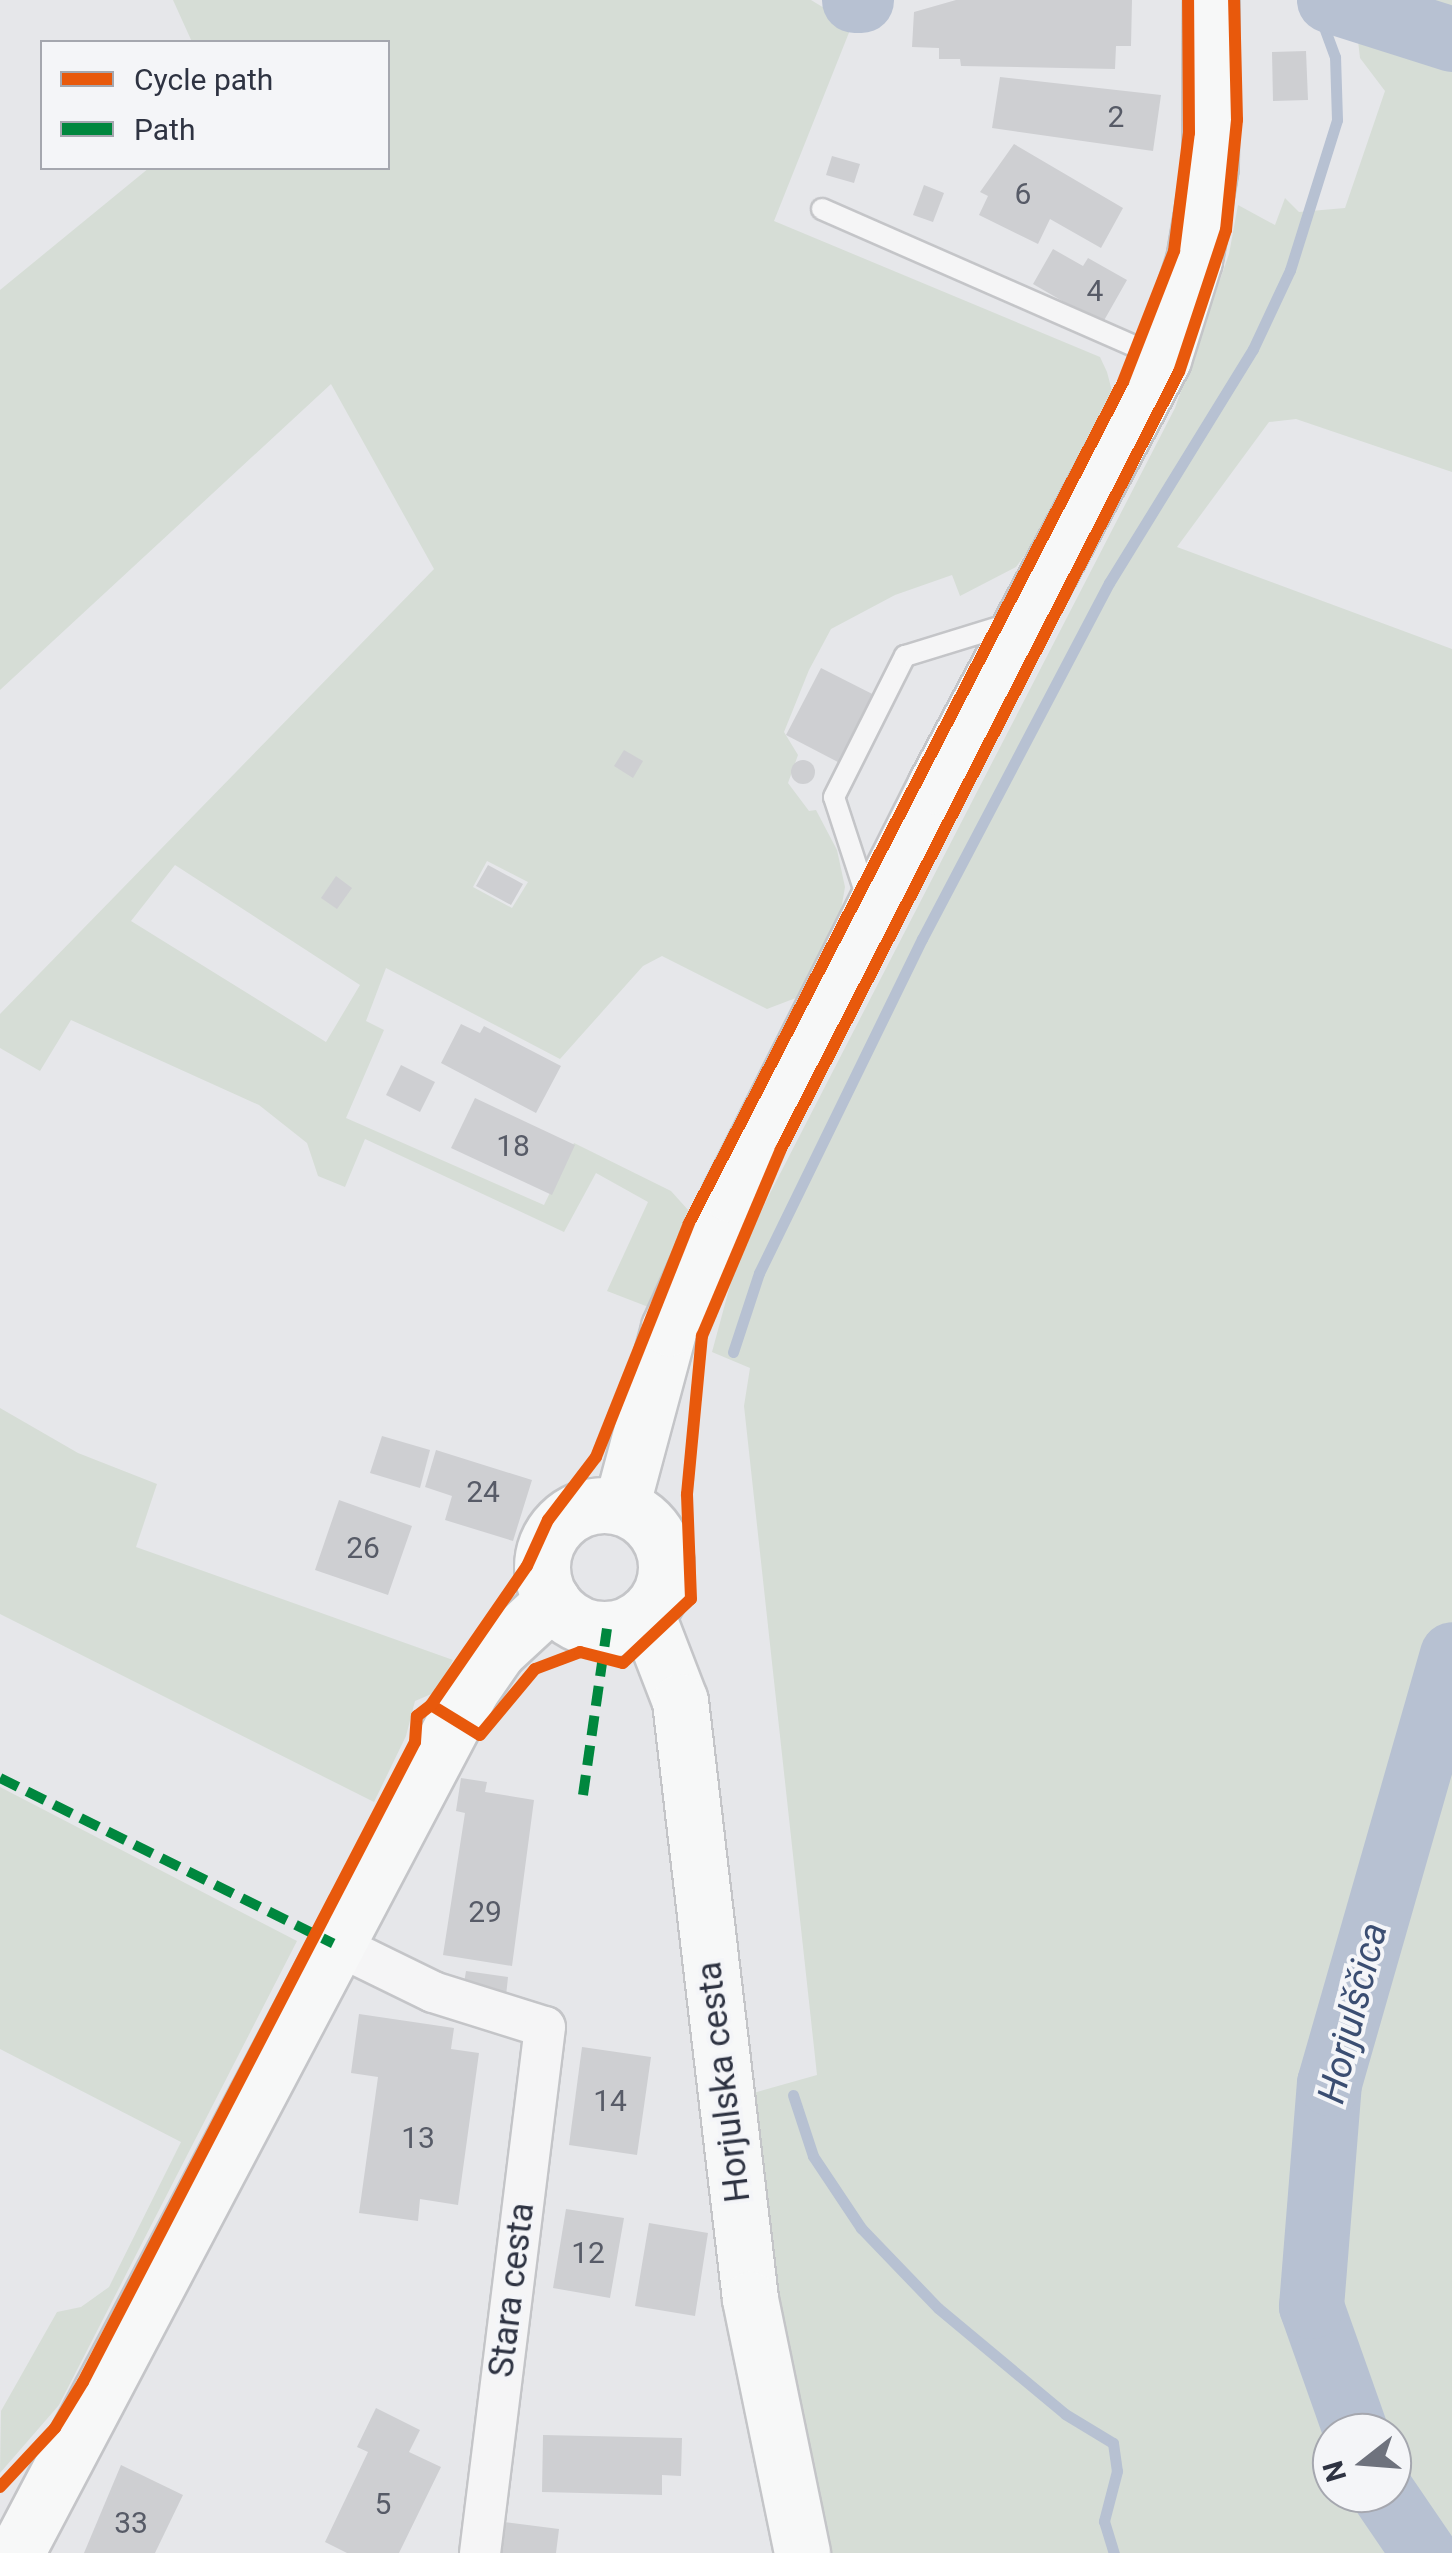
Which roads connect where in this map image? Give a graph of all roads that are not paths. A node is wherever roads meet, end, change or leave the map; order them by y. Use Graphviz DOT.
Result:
graph roads {
  1 [pos="1211,11"];
  2 [pos="822,209"];
  3 [pos="1164,359"];
  4 [pos="1028,618"];
  5 [pos="872,915"];
  6 [pos="620,1507"];
  7 [pos="552,1601"];
  8 [pos="646,1613"];
  9 [pos="333,1944"];
  10 [pos="16,2553"];
  11 [pos="480,2553"];
  12 [pos="802,2553"];
  1 -- 3 [label="street"];
  2 -- 3 [label="lane"];
  3 -- 4 [label="street"];
  4 -- 5 [label="street"];
  4 -- 5 [label="lane"];
  5 -- 6 [label="street"];
  6 -- 7 [label="street"];
  6 -- 8 [label="street"];
  7 -- 8 [label="street"];
  7 -- 9 [label="street"];
  8 -- 12 [label="street, Horjulska cesta"];
  9 -- 10 [label="street"];
  9 -- 11 [label="street, Stara cesta"];
}
